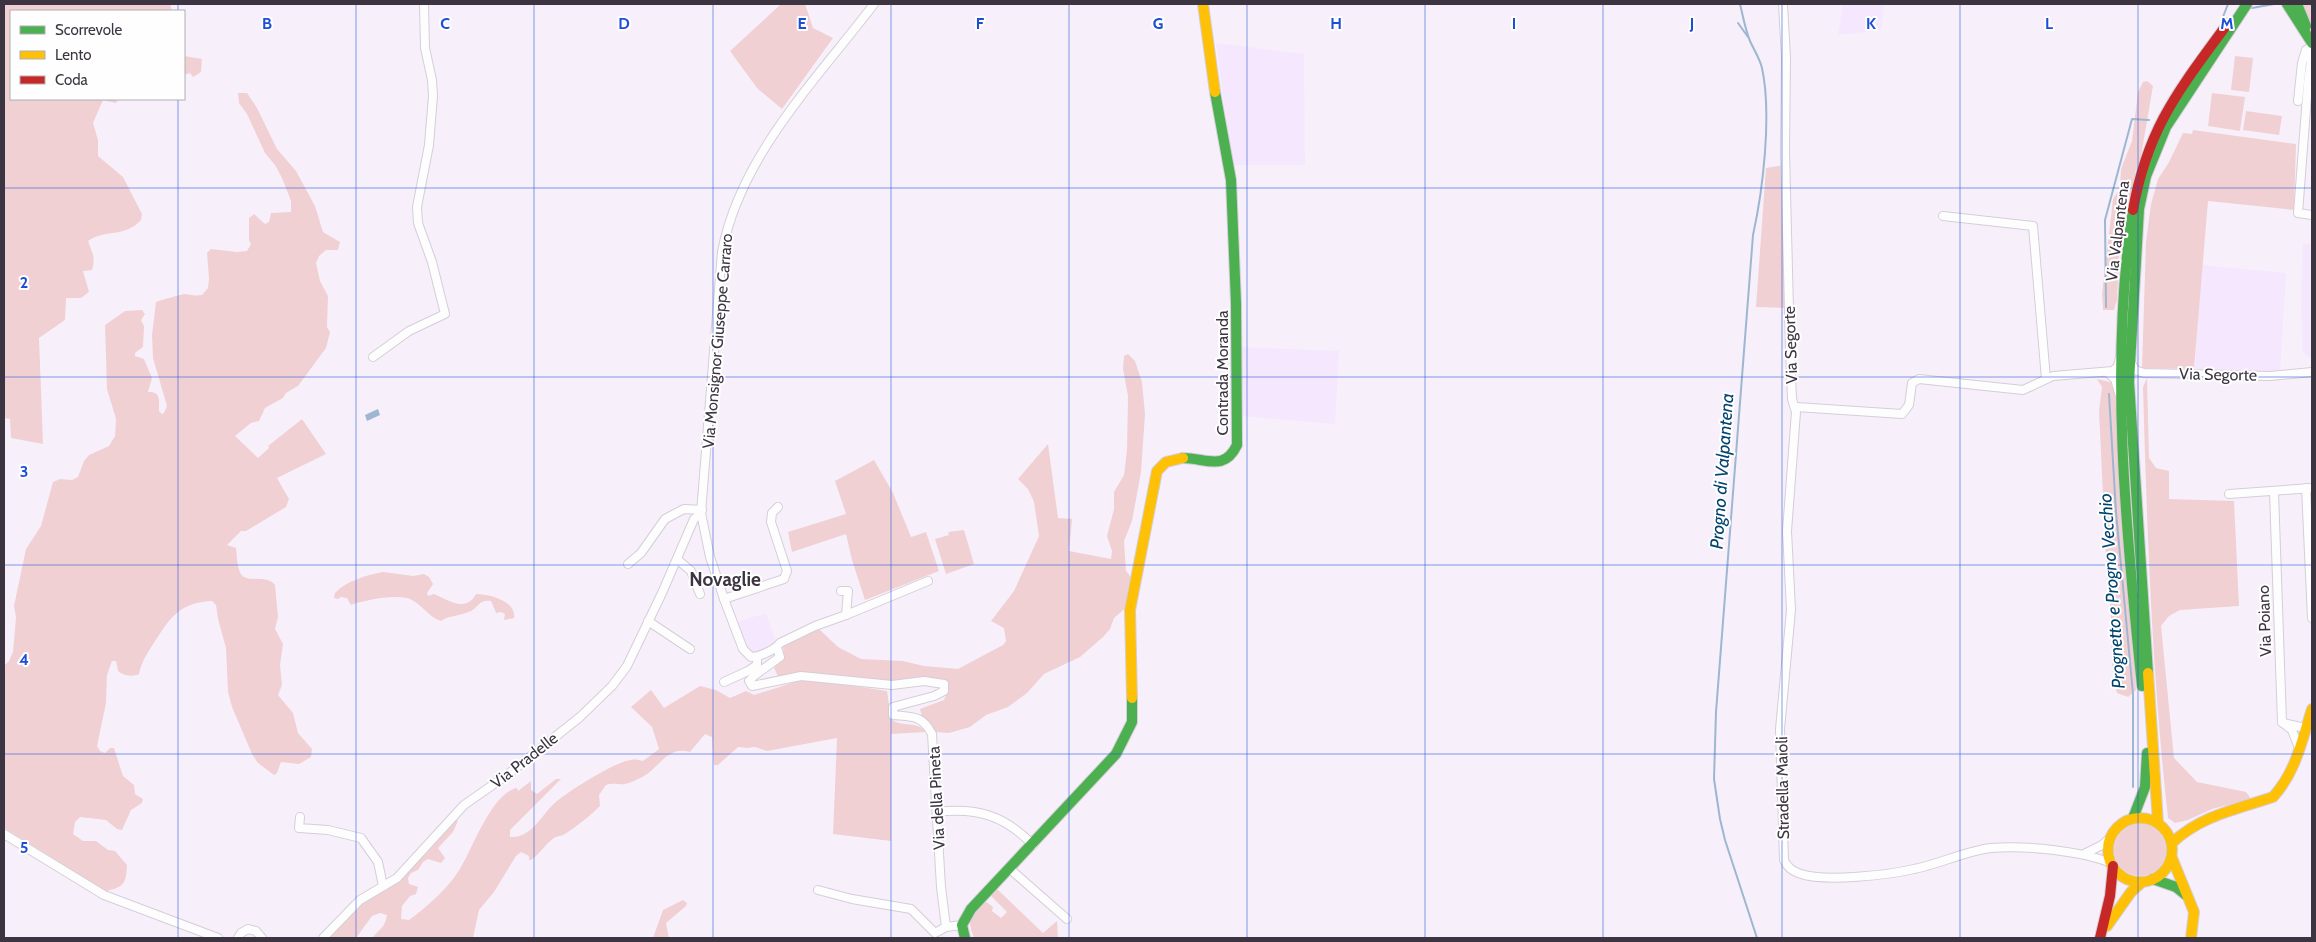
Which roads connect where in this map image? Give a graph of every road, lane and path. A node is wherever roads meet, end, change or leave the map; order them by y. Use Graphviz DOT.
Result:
graph roads {
  1 [pos="424,4"];
  2 [pos="874,4"];
  3 [pos="1203,4"];
  4 [pos="1784,4"];
  5 [pos="2241,4"];
  6 [pos="2247,4"];
  7 [pos="2287,4"];
  8 [pos="2297,4"];
  9 [pos="2312,43"];
  10 [pos="2312,53"];
  11 [pos="2298,100"];
  12 [pos="2312,215"];
  13 [pos="1943,216"];
  14 [pos="2123,342"];
  15 [pos="373,357"];
  16 [pos="2130,359"];
  17 [pos="2107,372"];
  18 [pos="2312,372"];
  19 [pos="2144,373"];
  20 [pos="2046,378"];
  21 [pos="2129,382"];
  22 [pos="1796,407"];
  23 [pos="2123,424"];
  24 [pos="2309,488"];
  25 [pos="2274,492"];
  26 [pos="2229,494"];
  27 [pos="778,506"];
  28 [pos="702,511"];
  29 [pos="678,560"];
  30 [pos="628,564"];
  31 [pos="928,581"];
  32 [pos="841,591"];
  33 [pos="700,594"];
  34 [pos="724,599"];
  35 [pos="846,615"];
  36 [pos="2312,618"];
  37 [pos="648,621"];
  38 [pos="777,648"];
  39 [pos="690,650"];
  40 [pos="757,657"];
  41 [pos="724,682"];
  42 [pos="2312,713"];
  43 [pos="2282,722"];
  44 [pos="2306,728"];
  45 [pos="2298,748"];
  46 [pos="937,812"];
  47 [pos="300,816"];
  48 [pos="2133,818"];
  49 [pos="2162,826"];
  50 [pos="2189,827"];
  51 [pos="4,834"];
  52 [pos="2110,838"];
  53 [pos="2172,843"];
  54 [pos="1033,845"];
  55 [pos="2084,854"];
  56 [pos="2172,858"];
  57 [pos="2112,865"];
  58 [pos="1010,869"];
  59 [pos="2153,879"];
  60 [pos="2142,882"];
  61 [pos="382,886"];
  62 [pos="818,890"];
  63 [pos="2186,895"];
  64 [pos="1067,919"];
  65 [pos="962,925"];
  66 [pos="946,927"];
  67 [pos="2100,936"];
  68 [pos="218,938"];
  69 [pos="238,938"];
  70 [pos="262,938"];
  71 [pos="323,938"];
  72 [pos="965,938"];
  73 [pos="2190,938"];
  1 -- 15 [label="street"];
  2 -- 28 [label="street, Via Monsignor Giuseppe Carraro"];
  3 -- 54 [label="main road, Contrada Moranda"];
  4 -- 22 [label="street, Via Segorte"];
  5 -- 14 [label="main road, Via Valpantena"];
  6 -- 16 [label="main road, Via Valpantena"];
  7 -- 9 [label="main road"];
  8 -- 9 [label="main road"];
  9 -- 11 [label="street"];
  10 -- 12 [label="street"];
  13 -- 20 [label="street"];
  14 -- 17 [label="street, Via Valpantena"];
  14 -- 23 [label="main road, Via Valpantena"];
  16 -- 19 [label="street"];
  16 -- 21 [label="main road, Via Valpantena"];
  17 -- 20 [label="street, Via Segorte"];
  17 -- 23 [label="street, Via Valpantena"];
  18 -- 19 [label="street, Via Segorte"];
  19 -- 21 [label="street"];
  20 -- 22 [label="street, Via Segorte"];
  21 -- 49 [label="main road, Via Valpantena"];
  22 -- 55 [label="street, Stradella Maioli"];
  23 -- 48 [label="main road, Via Valpantena"];
  24 -- 25 [label="street"];
  24 -- 36 [label="street"];
  25 -- 26 [label="street"];
  25 -- 43 [label="street, Via Poiano"];
  27 -- 34 [label="street"];
  28 -- 29 [label="street, Via Pradelle"];
  28 -- 30 [label="street"];
  28 -- 34 [label="street"];
  29 -- 33 [label="street"];
  29 -- 37 [label="street, Via Pradelle"];
  31 -- 35 [label="street"];
  32 -- 35 [label="street"];
  34 -- 40 [label="street"];
  35 -- 38 [label="street"];
  37 -- 39 [label="street"];
  37 -- 61 [label="street, Via Pradelle"];
  38 -- 40 [label="street"];
  38 -- 46 [label="street, Via della Pineta"];
  40 -- 41 [label="street"];
  42 -- 44 [label="main road"];
  43 -- 44 [label="street"];
  43 -- 45 [label="street"];
  44 -- 45 [label="main road"];
  45 -- 50 [label="main road"];
  46 -- 54 [label="street"];
  46 -- 66 [label="street, Via della Pineta"];
  47 -- 61 [label="street"];
  48 -- 49 [label="main road"];
  48 -- 52 [label="main road, Via Valpantena"];
  49 -- 50 [label="main road"];
  49 -- 53 [label="main road, Via Valpantena"];
  50 -- 53 [label="main road"];
  51 -- 68 [label="street"];
  52 -- 55 [label="street"];
  52 -- 57 [label="main road"];
  53 -- 56 [label="main road, Via Valpantena"];
  54 -- 58 [label="main road, Contrada Moranda"];
  55 -- 57 [label="street, Stradella Maioli"];
  56 -- 59 [label="main road"];
  56 -- 63 [label="main road, Via Valpantena"];
  57 -- 60 [label="main road"];
  57 -- 67 [label="main road"];
  58 -- 64 [label="street"];
  58 -- 65 [label="main road, Contrada Moranda"];
  59 -- 60 [label="main road"];
  59 -- 63 [label="main road"];
  60 -- 67 [label="main road"];
  61 -- 71 [label="street, Via Pradelle"];
  62 -- 66 [label="street"];
  63 -- 73 [label="main road, Via Valpantena"];
  65 -- 66 [label="street"];
  65 -- 72 [label="main road"];
  69 -- 70 [label="street"];
}
